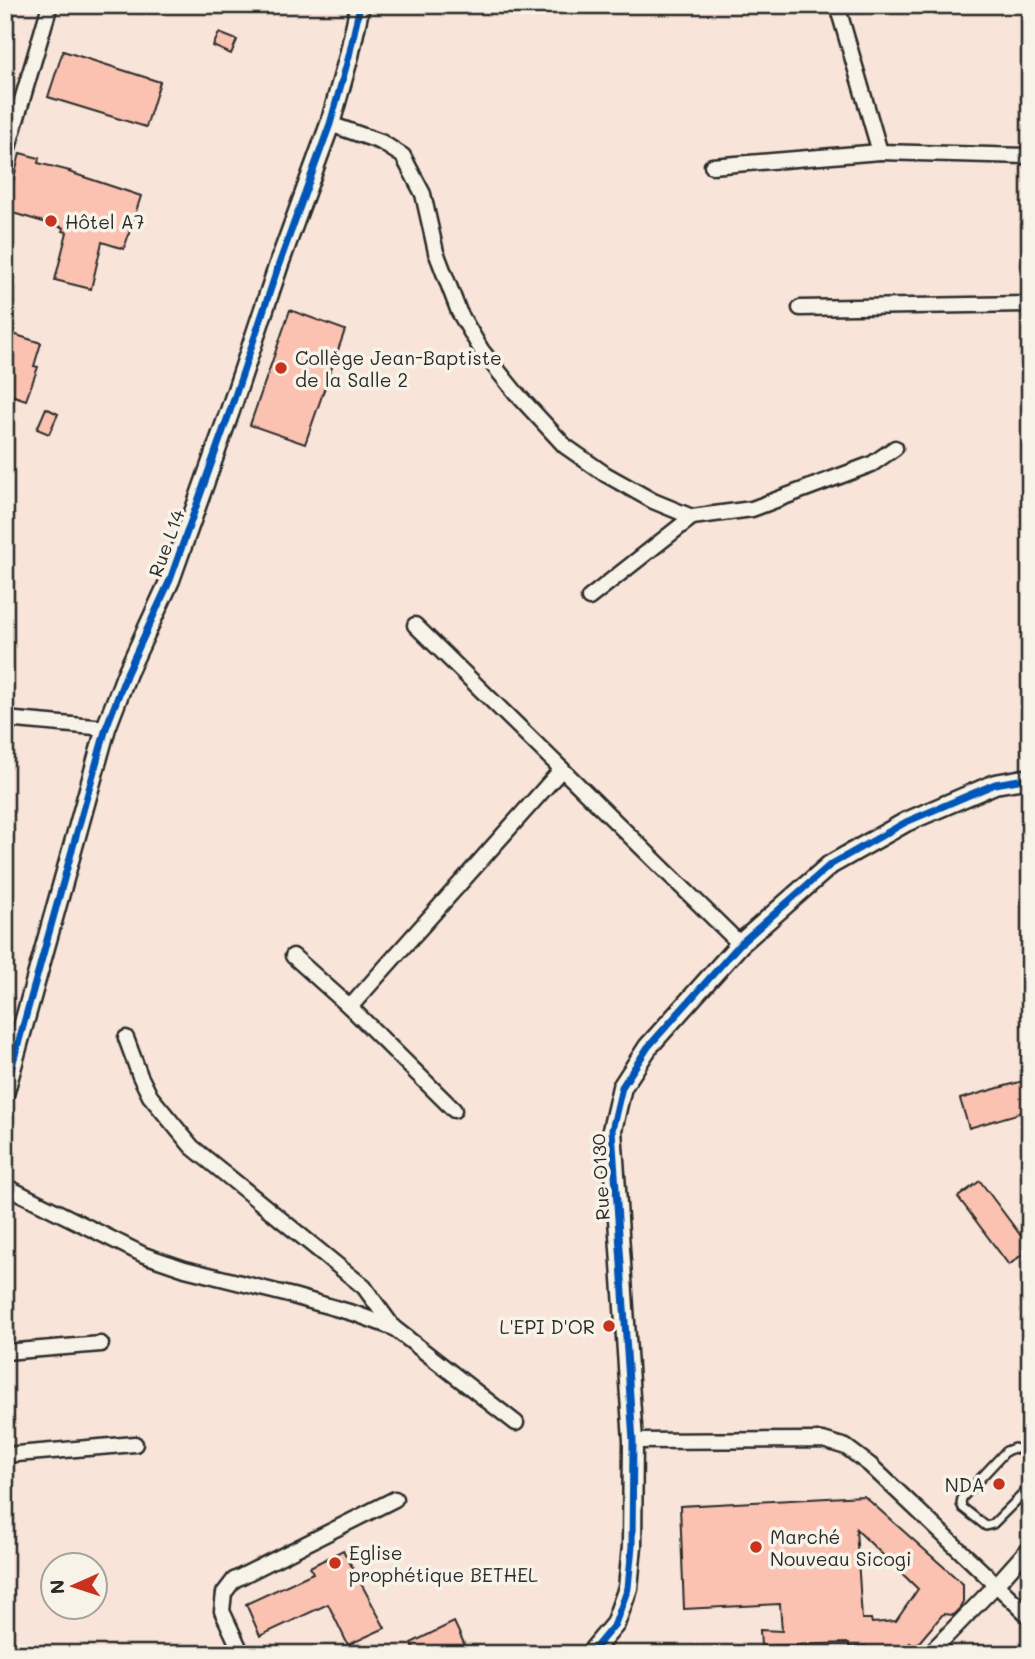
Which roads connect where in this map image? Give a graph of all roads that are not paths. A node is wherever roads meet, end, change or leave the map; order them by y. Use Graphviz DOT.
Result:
graph roads {
  1 [pos="50,5"];
  2 [pos="360,5"];
  3 [pos="837,5"];
  4 [pos="330,124"];
  5 [pos="880,152"];
  6 [pos="1030,156"];
  7 [pos="5,158"];
  8 [pos="712,166"];
  9 [pos="1030,303"];
  10 [pos="800,308"];
  11 [pos="895,448"];
  12 [pos="692,517"];
  13 [pos="589,598"];
  14 [pos="415,625"];
  15 [pos="5,719"];
  16 [pos="106,728"];
  17 [pos="562,769"];
  18 [pos="1030,778"];
  19 [pos="740,944"];
  20 [pos="293,956"];
  21 [pos="350,1006"];
  22 [pos="126,1038"];
  23 [pos="5,1091"];
  24 [pos="454,1110"];
  25 [pos="5,1186"];
  26 [pos="394,1328"];
  27 [pos="101,1344"];
  28 [pos="5,1352"];
  29 [pos="516,1423"];
  30 [pos="633,1441"];
  31 [pos="135,1444"];
  32 [pos="5,1455"];
  33 [pos="1030,1460"];
  34 [pos="1030,1487"];
  35 [pos="395,1499"];
  36 [pos="1030,1547"];
  37 [pos="996,1585"];
  38 [pos="1030,1616"];
  39 [pos="242,1654"];
  40 [pos="590,1654"];
  41 [pos="929,1654"];
  1 -- 7 [label="street"];
  2 -- 4 [label="street, Rue L14"];
  3 -- 5 [label="street"];
  4 -- 12 [label="street"];
  4 -- 16 [label="street, Rue L14"];
  5 -- 6 [label="street"];
  5 -- 8 [label="street"];
  9 -- 10 [label="street"];
  11 -- 12 [label="street"];
  12 -- 13 [label="street"];
  14 -- 17 [label="street"];
  15 -- 16 [label="street"];
  16 -- 23 [label="street, Rue L14"];
  17 -- 19 [label="street"];
  17 -- 21 [label="street"];
  18 -- 19 [label="street, Rue O130"];
  19 -- 30 [label="street, Rue O130"];
  20 -- 21 [label="street"];
  21 -- 24 [label="street"];
  22 -- 26 [label="street"];
  25 -- 26 [label="street"];
  26 -- 29 [label="street"];
  27 -- 28 [label="street"];
  30 -- 37 [label="street"];
  30 -- 40 [label="street, Rue O130"];
  31 -- 32 [label="street"];
  33 -- 34 [label="lane"];
  35 -- 39 [label="street"];
  36 -- 37 [label="street"];
  37 -- 38 [label="street"];
  37 -- 41 [label="street"];
}
